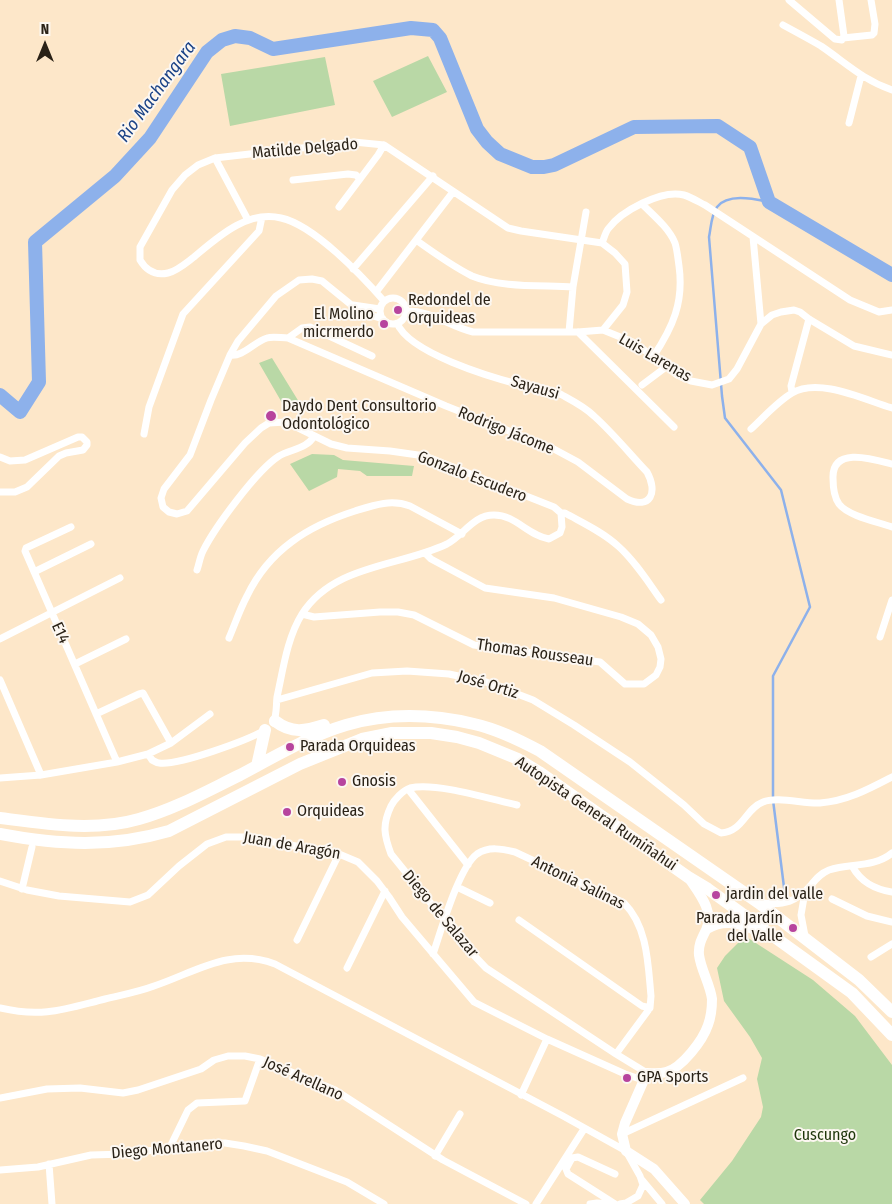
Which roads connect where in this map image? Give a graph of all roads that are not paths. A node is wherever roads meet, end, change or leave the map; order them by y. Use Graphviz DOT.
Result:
graph roads {
  1 [pos="789,0"];
  2 [pos="839,0"];
  3 [pos="871,0"];
  4 [pos="783,25"];
  5 [pos="843,38"];
  6 [pos="861,76"];
  7 [pos="892,90"];
  8 [pos="849,122"];
  9 [pos="384,145"];
  10 [pos="216,158"];
  11 [pos="433,176"];
  12 [pos="360,179"];
  13 [pos="293,180"];
  14 [pos="453,192"];
  15 [pos="642,204"];
  16 [pos="339,207"];
  17 [pos="586,212"];
  18 [pos="262,217"];
  19 [pos="248,220"];
  20 [pos="753,237"];
  21 [pos="416,240"];
  22 [pos="582,240"];
  23 [pos="602,243"];
  24 [pos="353,269"];
  25 [pos="573,287"];
  26 [pos="376,292"];
  27 [pos="384,301"];
  28 [pos="353,304"];
  29 [pos="380,309"];
  30 [pos="892,310"];
  31 [pos="406,311"];
  32 [pos="383,320"];
  33 [pos="809,320"];
  34 [pos="397,323"];
  35 [pos="761,324"];
  36 [pos="603,330"];
  37 [pos="569,332"];
  38 [pos="578,332"];
  39 [pos="288,338"];
  40 [pos="230,355"];
  41 [pos="892,355"];
  42 [pos="372,356"];
  43 [pos="653,357"];
  44 [pos="666,367"];
  45 [pos="642,385"];
  46 [pos="792,392"];
  47 [pos="892,408"];
  48 [pos="674,427"];
  49 [pos="751,429"];
  50 [pos="144,434"];
  51 [pos="314,436"];
  52 [pos="0,457"];
  53 [pos="892,464"];
  54 [pos="0,492"];
  55 [pos="636,503"];
  56 [pos="561,513"];
  57 [pos="892,527"];
  58 [pos="71,528"];
  59 [pos="462,534"];
  60 [pos="91,544"];
  61 [pos="425,553"];
  62 [pos="197,570"];
  63 [pos="34,572"];
  64 [pos="120,578"];
  65 [pos="661,600"];
  66 [pos="892,600"];
  67 [pos="51,613"];
  68 [pos="302,614"];
  69 [pos="880,637"];
  70 [pos="229,638"];
  71 [pos="0,639"];
  72 [pos="126,639"];
  73 [pos="75,664"];
  74 [pos="0,680"];
  75 [pos="277,700"];
  76 [pos="96,714"];
  77 [pos="210,714"];
  78 [pos="395,717"];
  79 [pos="270,726"];
  80 [pos="171,743"];
  81 [pos="148,754"];
  82 [pos="117,762"];
  83 [pos="257,766"];
  84 [pos="41,775"];
  85 [pos="892,776"];
  86 [pos="0,778"];
  87 [pos="408,789"];
  88 [pos="517,805"];
  89 [pos="0,818"];
  90 [pos="0,834"];
  91 [pos="32,847"];
  92 [pos="892,853"];
  93 [pos="339,854"];
  94 [pos="468,865"];
  95 [pos="852,866"];
  96 [pos="688,877"];
  97 [pos="0,881"];
  98 [pos="457,888"];
  99 [pos="22,889"];
  100 [pos="385,891"];
  101 [pos="805,892"];
  102 [pos="892,892"];
  103 [pos="832,899"];
  104 [pos="490,902"];
  105 [pos="759,902"];
  106 [pos="445,920"];
  107 [pos="519,920"];
  108 [pos="892,922"];
  109 [pos="707,929"];
  110 [pos="772,936"];
  111 [pos="806,938"];
  112 [pos="297,940"];
  113 [pos="892,944"];
  114 [pos="433,954"];
  115 [pos="871,957"];
  116 [pos="347,968"];
  117 [pos="0,1008"];
  118 [pos="650,1008"];
  119 [pos="892,1012"];
  120 [pos="892,1035"];
  121 [pos="547,1039"];
  122 [pos="616,1054"];
  123 [pos="260,1059"];
  124 [pos="645,1076"];
  125 [pos="743,1078"];
  126 [pos="521,1095"];
  127 [pos="0,1098"];
  128 [pos="460,1114"];
  129 [pos="584,1129"];
  130 [pos="622,1134"];
  131 [pos="170,1147"];
  132 [pos="626,1151"];
  133 [pos="436,1156"];
  134 [pos="49,1164"];
  135 [pos="0,1170"];
  136 [pos="614,1174"];
  137 [pos="642,1180"];
  138 [pos="52,1204"];
  139 [pos="384,1204"];
  140 [pos="526,1204"];
  141 [pos="536,1204"];
  142 [pos="590,1204"];
  143 [pos="611,1204"];
  144 [pos="615,1204"];
  145 [pos="620,1204"];
  146 [pos="662,1204"];
  147 [pos="685,1204"];
  1 -- 5 [label="street"];
  2 -- 5 [label="street"];
  3 -- 5 [label="street"];
  4 -- 6 [label="street"];
  6 -- 7 [label="street"];
  6 -- 8 [label="street"];
  9 -- 10 [label="street, Matilde Delgado"];
  9 -- 11 [label="street, Matilde Delgado"];
  9 -- 12 [label="street"];
  10 -- 19 [label="street"];
  10 -- 19 [label="street, Matilde Delgado"];
  11 -- 14 [label="street, Matilde Delgado"];
  11 -- 24 [label="street"];
  12 -- 13 [label="street"];
  12 -- 16 [label="street"];
  14 -- 21 [label="street"];
  14 -- 22 [label="street, Matilde Delgado"];
  15 -- 20 [label="street"];
  15 -- 23 [label="street"];
  15 -- 43 [label="street"];
  17 -- 22 [label="street"];
  18 -- 19 [label="street, Matilde Delgado"];
  18 -- 24 [label="street"];
  18 -- 50 [label="street"];
  20 -- 30 [label="street"];
  20 -- 35 [label="street"];
  21 -- 25 [label="street"];
  21 -- 26 [label="street"];
  22 -- 23 [label="street, Matilde Delgado"];
  22 -- 25 [label="street"];
  23 -- 36 [label="street"];
  24 -- 26 [label="street"];
  25 -- 37 [label="street"];
  26 -- 27 [label="street"];
  27 -- 29 [label="street"];
  27 -- 31 [label="street"];
  28 -- 29 [label="street, Gonzalo Escudero"];
  28 -- 32 [label="street, Gonzalo Escudero"];
  28 -- 40 [label="street, Gonzalo Escudero"];
  29 -- 32 [label="street"];
  31 -- 34 [label="street"];
  31 -- 37 [label="street, Luis Larenas"];
  32 -- 34 [label="street"];
  33 -- 35 [label="street"];
  33 -- 41 [label="street"];
  33 -- 46 [label="street"];
  34 -- 55 [label="street, Sayausi"];
  35 -- 44 [label="street, Luis Larenas"];
  36 -- 38 [label="street, Luis Larenas"];
  36 -- 43 [label="street, Luis Larenas"];
  37 -- 38 [label="street, Luis Larenas"];
  38 -- 48 [label="street"];
  39 -- 40 [label="street, Rodrigo Jácome"];
  39 -- 42 [label="street"];
  39 -- 55 [label="street, Rodrigo Jácome"];
  40 -- 51 [label="street, Gonzalo Escudero"];
  43 -- 44 [label="street, Luis Larenas"];
  44 -- 45 [label="street"];
  46 -- 47 [label="street"];
  46 -- 49 [label="street"];
  51 -- 56 [label="street, Gonzalo Escudero"];
  51 -- 62 [label="street"];
  52 -- 54 [label="street"];
  53 -- 57 [label="street"];
  56 -- 59 [label="street, Gonzalo Escudero"];
  56 -- 65 [label="street"];
  58 -- 63 [label="street, E14"];
  59 -- 61 [label="street, Gonzalo Escudero"];
  59 -- 70 [label="street"];
  60 -- 63 [label="street"];
  61 -- 68 [label="street, Gonzalo Escudero"];
  61 -- 68 [label="street, Thomas Rousseau"];
  63 -- 67 [label="street, E14"];
  64 -- 67 [label="street"];
  66 -- 69 [label="street"];
  67 -- 71 [label="street"];
  67 -- 73 [label="street, E14"];
  68 -- 75 [label="street, Gonzalo Escudero"];
  72 -- 73 [label="street"];
  73 -- 76 [label="street, E14"];
  74 -- 84 [label="street"];
  75 -- 79 [label="street, Gonzalo Escudero"];
  75 -- 85 [label="street, José Ortiz"];
  76 -- 80 [label="street"];
  76 -- 82 [label="street, E14"];
  77 -- 80 [label="street"];
  78 -- 79 [label="highway"];
  78 -- 83 [label="highway, Autopista General Rumiñahui"];
  78 -- 105 [label="highway, Autopista General Rumiñahui"];
  79 -- 81 [label="street"];
  79 -- 83 [label="highway"];
  80 -- 81 [label="street"];
  81 -- 82 [label="street"];
  82 -- 84 [label="street"];
  83 -- 89 [label="highway, Autopista General Rumiñahui"];
  84 -- 86 [label="street"];
  87 -- 88 [label="street"];
  87 -- 94 [label="street"];
  87 -- 106 [label="street, Diego de Salazar"];
  90 -- 96 [label="highway, Autopista General Rumiñahui"];
  91 -- 99 [label="street"];
  92 -- 95 [label="street"];
  93 -- 99 [label="street, Juan de Aragón"];
  93 -- 100 [label="street, Juan de Aragón"];
  93 -- 112 [label="street"];
  94 -- 98 [label="street, Antonia Salinas"];
  94 -- 118 [label="street, Antonia Salinas"];
  95 -- 101 [label="street"];
  95 -- 102 [label="street"];
  96 -- 109 [label="street"];
  96 -- 110 [label="highway, Autopista General Rumiñahui"];
  97 -- 99 [label="street, Juan de Aragón"];
  98 -- 104 [label="street"];
  98 -- 106 [label="street, Antonia Salinas"];
  100 -- 114 [label="street, Juan de Aragón"];
  100 -- 116 [label="street"];
  101 -- 105 [label="street"];
  101 -- 111 [label="street"];
  103 -- 108 [label="street"];
  105 -- 111 [label="highway, Autopista General Rumiñahui"];
  106 -- 114 [label="street, Antonia Salinas"];
  106 -- 122 [label="street, Diego de Salazar"];
  107 -- 118 [label="street"];
  109 -- 110 [label="street"];
  109 -- 124 [label="street"];
  110 -- 120 [label="highway, Autopista General Rumiñahui"];
  111 -- 119 [label="highway, Autopista General Rumiñahui"];
  113 -- 115 [label="street"];
  114 -- 121 [label="street, Juan de Aragón"];
  117 -- 126 [label="street"];
  118 -- 122 [label="street"];
  121 -- 124 [label="street, Juan de Aragón"];
  121 -- 126 [label="street"];
  122 -- 124 [label="street, Diego de Salazar"];
  123 -- 127 [label="street, José Arellano"];
  123 -- 131 [label="street"];
  123 -- 133 [label="street, José Arellano"];
  124 -- 130 [label="street"];
  125 -- 130 [label="street"];
  126 -- 129 [label="street"];
  128 -- 133 [label="street"];
  129 -- 132 [label="street"];
  129 -- 141 [label="street"];
  130 -- 132 [label="street"];
  131 -- 134 [label="street, Diego Montanero"];
  131 -- 139 [label="street, Diego Montanero"];
  132 -- 137 [label="street"];
  132 -- 147 [label="street"];
  133 -- 140 [label="street, José Arellano"];
  134 -- 135 [label="street, Diego Montanero"];
  134 -- 138 [label="street"];
  136 -- 144 [label="street"];
  137 -- 145 [label="street"];
  137 -- 146 [label="street"];
  142 -- 143 [label="street"];
}
